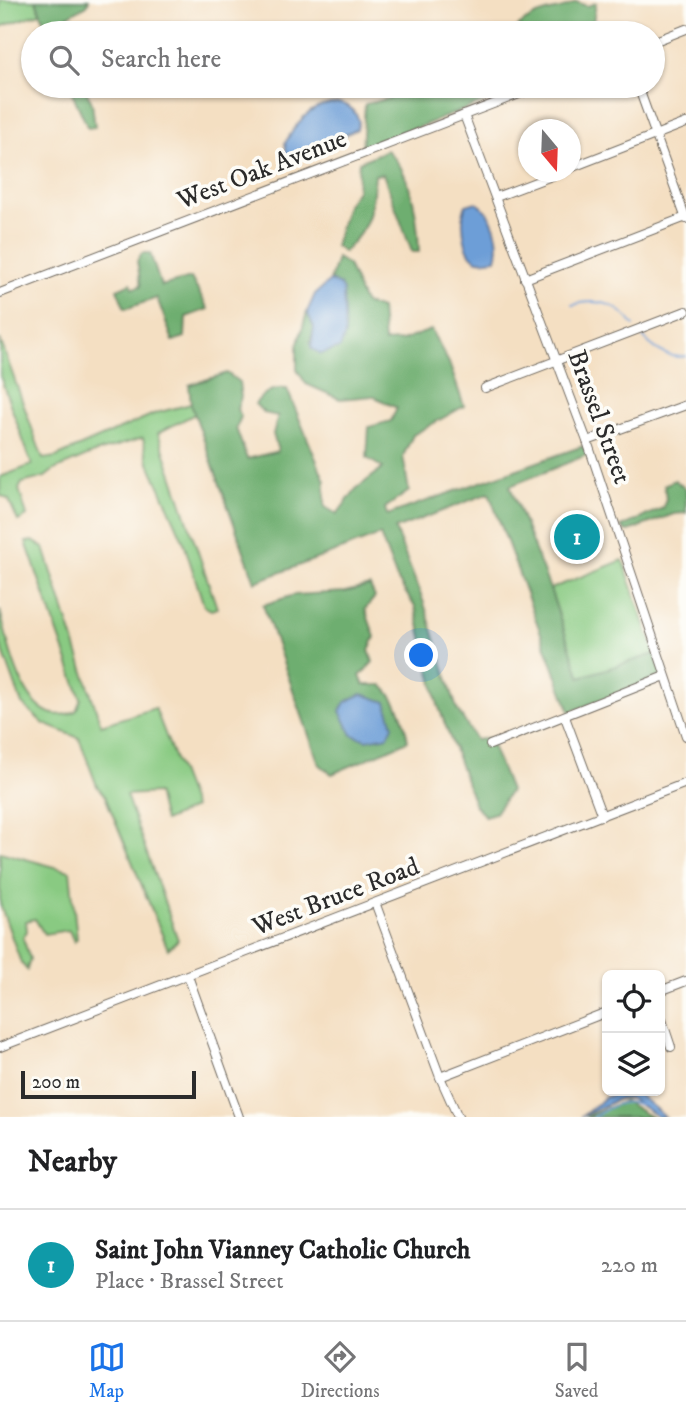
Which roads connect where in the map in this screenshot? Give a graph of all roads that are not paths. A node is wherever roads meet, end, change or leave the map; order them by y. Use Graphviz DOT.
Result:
graph roads {
  1 [pos="686,29"];
  2 [pos="665,37"];
  3 [pos="509,98"];
  4 [pos="642,98"];
  5 [pos="464,115"];
  6 [pos="686,124"];
  7 [pos="655,135"];
  8 [pos="581,164"];
  9 [pos="536,182"];
  10 [pos="496,197"];
  11 [pos="686,218"];
  12 [pos="526,279"];
  13 [pos="0,293"];
  14 [pos="686,311"];
  15 [pos="556,362"];
  16 [pos="485,388"];
  17 [pos="686,405"];
  18 [pos="587,441"];
  19 [pos="665,676"];
  20 [pos="565,717"];
  21 [pos="686,736"];
  22 [pos="489,745"];
  23 [pos="686,783"];
  24 [pos="602,816"];
  25 [pos="376,905"];
  26 [pos="188,976"];
  27 [pos="686,981"];
  28 [pos="665,989"];
  29 [pos="602,1014"];
  30 [pos="665,1029"];
  31 [pos="0,1047"];
  32 [pos="671,1047"];
  33 [pos="440,1077"];
  34 [pos="239,1117"];
  35 [pos="458,1117"];
  1 -- 2 [label="street"];
  3 -- 5 [label="street, West Oak Avenue"];
  4 -- 7 [label="street"];
  5 -- 10 [label="street, Brassel Street"];
  5 -- 13 [label="street, West Oak Avenue"];
  6 -- 7 [label="street"];
  7 -- 8 [label="street"];
  7 -- 11 [label="street"];
  9 -- 10 [label="street"];
  10 -- 12 [label="street, Brassel Street"];
  11 -- 12 [label="street"];
  12 -- 15 [label="street, Brassel Street"];
  14 -- 15 [label="street"];
  15 -- 16 [label="street"];
  15 -- 18 [label="street, Brassel Street"];
  17 -- 18 [label="street"];
  18 -- 19 [label="street, Brassel Street"];
  19 -- 20 [label="street"];
  19 -- 21 [label="street, Brassel Street"];
  20 -- 22 [label="street"];
  20 -- 24 [label="street"];
  23 -- 24 [label="street, West Bruce Road"];
  24 -- 25 [label="street, West Bruce Road"];
  25 -- 26 [label="street, West Bruce Road"];
  25 -- 33 [label="street"];
  26 -- 31 [label="street, West Bruce Road"];
  26 -- 34 [label="street"];
  27 -- 28 [label="street"];
  29 -- 33 [label="street"];
  30 -- 32 [label="street"];
  33 -- 35 [label="street"];
}
